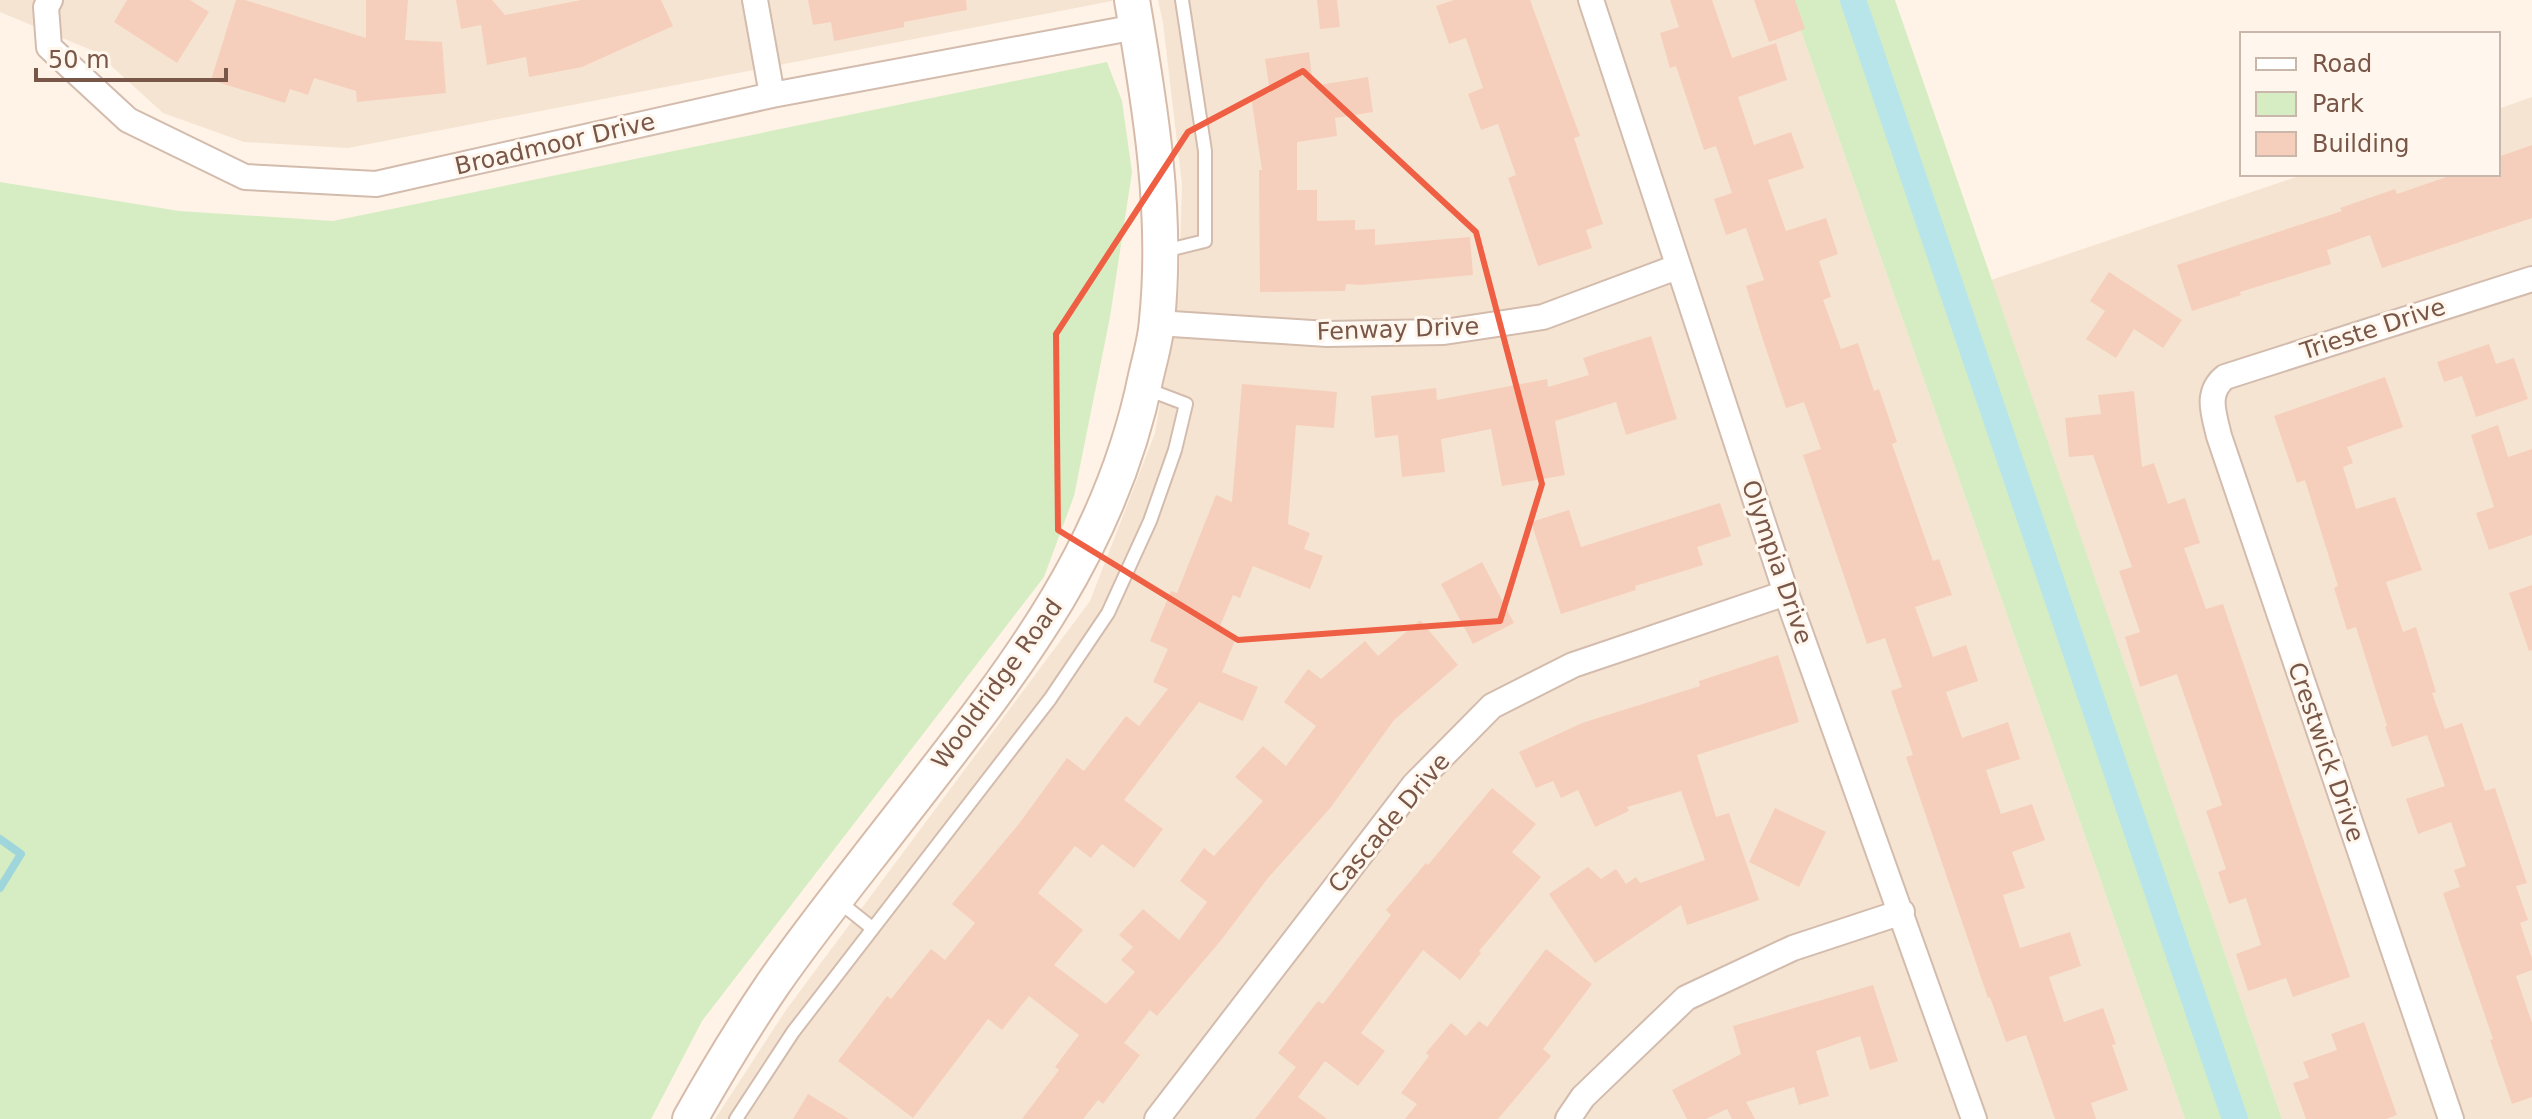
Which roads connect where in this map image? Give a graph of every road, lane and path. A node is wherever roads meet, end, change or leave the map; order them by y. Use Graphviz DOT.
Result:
graph roads {
  1 [pos="755,0"];
  2 [pos="1182,0"];
  3 [pos="1591,0"];
  4 [pos="48,3"];
  5 [pos="1134,14"];
  6 [pos="772,95"];
  7 [pos="1161,251"];
  8 [pos="1677,267"];
  9 [pos="2532,279"];
  10 [pos="1157,323"];
  11 [pos="2217,384"];
  12 [pos="1144,388"];
  13 [pos="1786,593"];
  14 [pos="836,899"];
  15 [pos="1902,912"];
  16 [pos="872,928"];
  17 [pos="690,1119"];
  18 [pos="736,1119"];
  19 [pos="1157,1119"];
  20 [pos="1568,1119"];
  21 [pos="1974,1119"];
  22 [pos="2451,1119"];
  1 -- 6 [label="street"];
  2 -- 7 [label="lane"];
  3 -- 8 [label="street, Olympia Drive"];
  4 -- 6 [label="street, Broadmoor Drive"];
  5 -- 6 [label="street, Broadmoor Drive"];
  5 -- 7 [label="street, Wooldridge Road"];
  7 -- 10 [label="street, Wooldridge Road"];
  8 -- 10 [label="street, Fenway Drive"];
  8 -- 13 [label="street, Olympia Drive"];
  9 -- 11 [label="street, Trieste Drive"];
  10 -- 12 [label="street, Wooldridge Road"];
  11 -- 22 [label="street, Crestwick Drive"];
  12 -- 14 [label="street, Wooldridge Road"];
  12 -- 16 [label="lane"];
  13 -- 15 [label="street, Olympia Drive"];
  13 -- 19 [label="street, Cascade Drive"];
  14 -- 16 [label="lane"];
  14 -- 17 [label="street, Wooldridge Road"];
  15 -- 20 [label="street"];
  15 -- 21 [label="street, Olympia Drive"];
  16 -- 18 [label="lane"];
}
